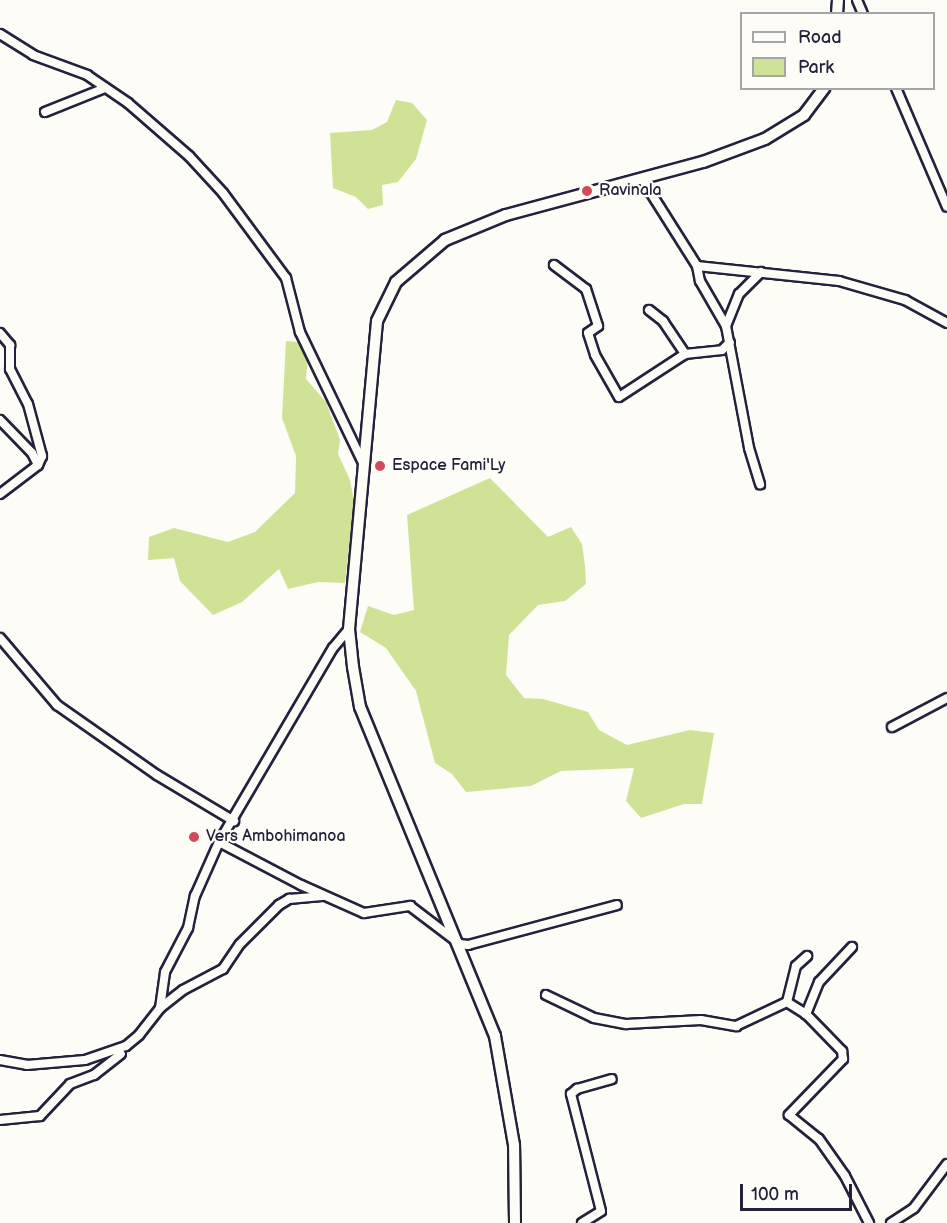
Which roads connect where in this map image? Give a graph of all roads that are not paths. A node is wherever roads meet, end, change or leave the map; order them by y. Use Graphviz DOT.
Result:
graph roads {
  1 [pos="0,34"];
  2 [pos="105,88"];
  3 [pos="822,90"];
  4 [pos="898,90"];
  5 [pos="45,112"];
  6 [pos="642,179"];
  7 [pos="947,207"];
  8 [pos="554,266"];
  9 [pos="697,267"];
  10 [pos="761,272"];
  11 [pos="650,310"];
  12 [pos="947,323"];
  13 [pos="726,326"];
  14 [pos="0,333"];
  15 [pos="730,342"];
  16 [pos="685,354"];
  17 [pos="0,420"];
  18 [pos="38,465"];
  19 [pos="366,470"];
  20 [pos="760,484"];
  21 [pos="0,494"];
  22 [pos="349,629"];
  23 [pos="1,641"];
  24 [pos="947,698"];
  25 [pos="892,727"];
  26 [pos="234,821"];
  27 [pos="219,842"];
  28 [pos="327,897"];
  29 [pos="616,905"];
  30 [pos="460,944"];
  31 [pos="852,948"];
  32 [pos="807,956"];
  33 [pos="546,995"];
  34 [pos="787,1002"];
  35 [pos="160,1008"];
  36 [pos="806,1014"];
  37 [pos="121,1054"];
  38 [pos="0,1060"];
  39 [pos="612,1079"];
  40 [pos="0,1120"];
  41 [pos="947,1164"];
  42 [pos="515,1223"];
  43 [pos="582,1223"];
  44 [pos="868,1223"];
  45 [pos="891,1223"];
  1 -- 2 [label="street"];
  2 -- 5 [label="street"];
  2 -- 19 [label="street"];
  3 -- 6 [label="main road"];
  4 -- 7 [label="street"];
  6 -- 9 [label="street"];
  6 -- 19 [label="main road"];
  8 -- 16 [label="street"];
  9 -- 10 [label="street"];
  9 -- 13 [label="street"];
  10 -- 12 [label="street"];
  10 -- 13 [label="street"];
  11 -- 16 [label="street"];
  13 -- 15 [label="street"];
  14 -- 18 [label="street"];
  15 -- 16 [label="street"];
  15 -- 20 [label="street"];
  17 -- 18 [label="street"];
  18 -- 21 [label="street"];
  19 -- 22 [label="main road"];
  22 -- 26 [label="street"];
  22 -- 30 [label="main road"];
  23 -- 26 [label="street"];
  24 -- 25 [label="street"];
  26 -- 27 [label="street"];
  27 -- 28 [label="street"];
  27 -- 35 [label="street"];
  28 -- 30 [label="street"];
  28 -- 35 [label="street"];
  29 -- 30 [label="street"];
  30 -- 42 [label="main road"];
  31 -- 36 [label="street"];
  32 -- 34 [label="street"];
  33 -- 34 [label="street"];
  34 -- 36 [label="street"];
  35 -- 38 [label="street"];
  36 -- 44 [label="street"];
  37 -- 40 [label="street"];
  39 -- 43 [label="street"];
  41 -- 45 [label="street"];
}
